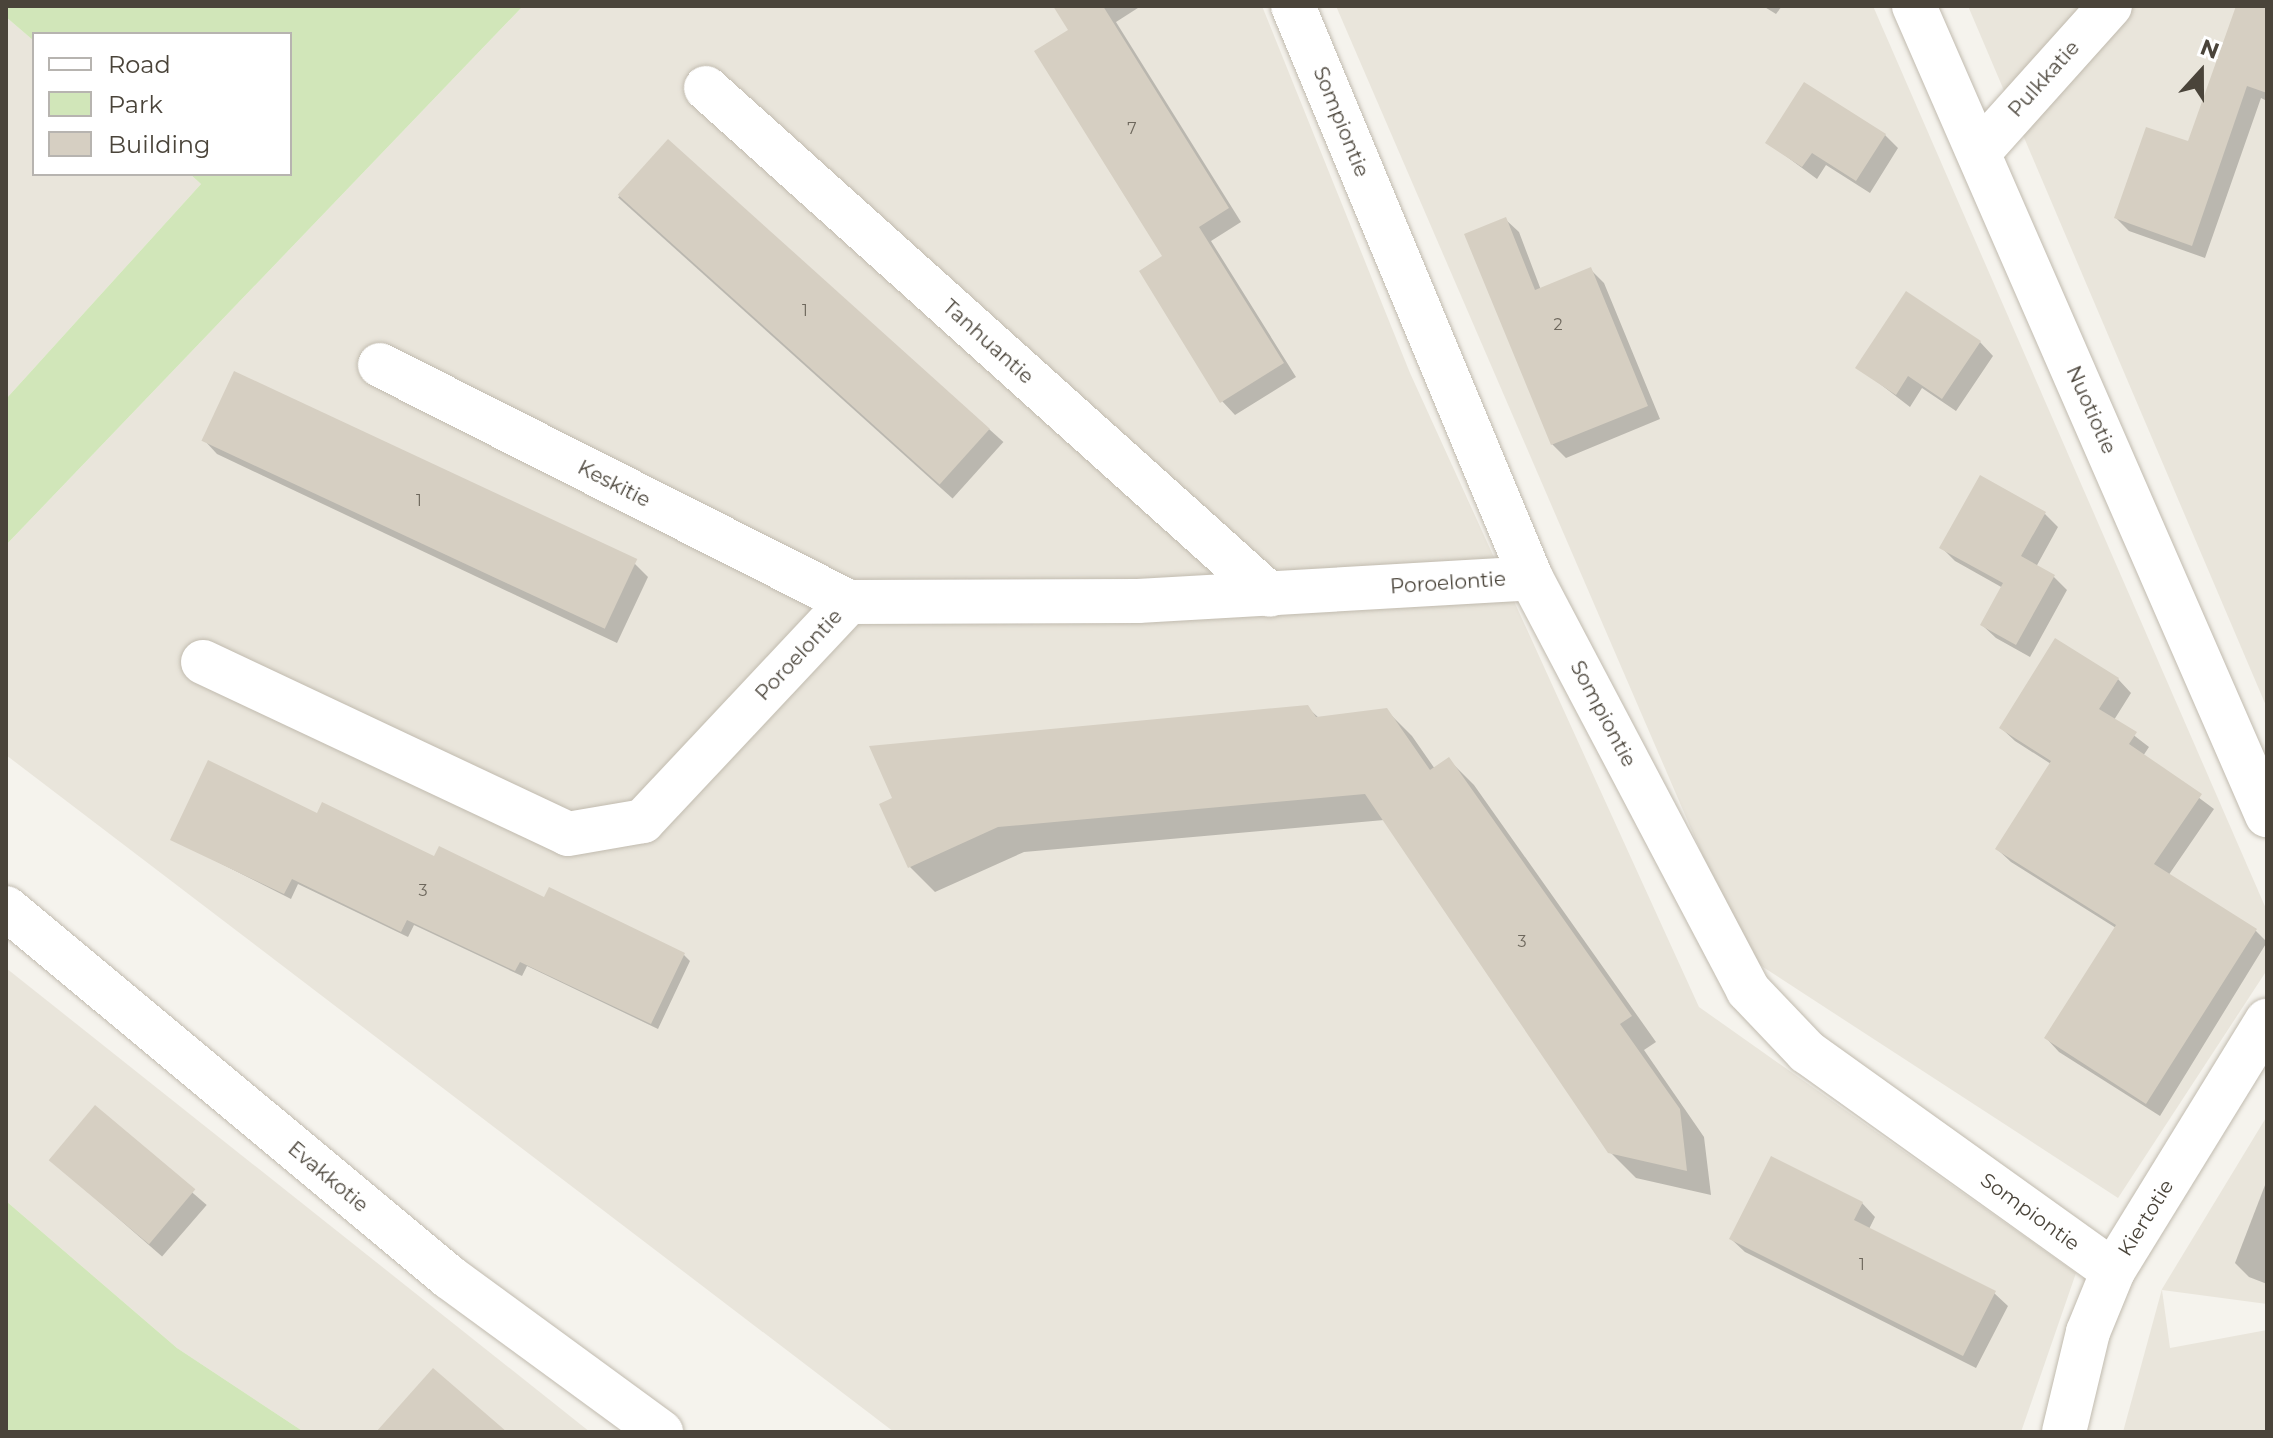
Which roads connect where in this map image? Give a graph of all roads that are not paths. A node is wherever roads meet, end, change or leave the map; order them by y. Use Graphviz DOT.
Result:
graph roads {
  1 [pos="1293,6"];
  2 [pos="1914,6"];
  3 [pos="2110,6"];
  4 [pos="706,88"];
  5 [pos="1979,152"];
  6 [pos="380,365"];
  7 [pos="1531,578"];
  8 [pos="1270,595"];
  9 [pos="849,602"];
  10 [pos="203,662"];
  11 [pos="2267,815"];
  12 [pos="6,908"];
  13 [pos="2267,1021"];
  14 [pos="2113,1271"];
  15 [pos="661,1432"];
  16 [pos="2064,1432"];
  1 -- 7 [label="street, Sompiontie"];
  2 -- 5 [label="street, Nuotiotie"];
  3 -- 5 [label="street, Pulkkatie"];
  4 -- 8 [label="street, Tanhuantie"];
  5 -- 11 [label="street, Nuotiotie"];
  6 -- 9 [label="street, Keskitie"];
  7 -- 8 [label="street, Poroelontie"];
  7 -- 14 [label="street, Sompiontie"];
  8 -- 9 [label="street, Poroelontie"];
  9 -- 10 [label="street, Poroelontie"];
  12 -- 15 [label="street, Evakkotie"];
  13 -- 14 [label="street, Kiertotie"];
  14 -- 16 [label="street, Kiertotie"];
}
